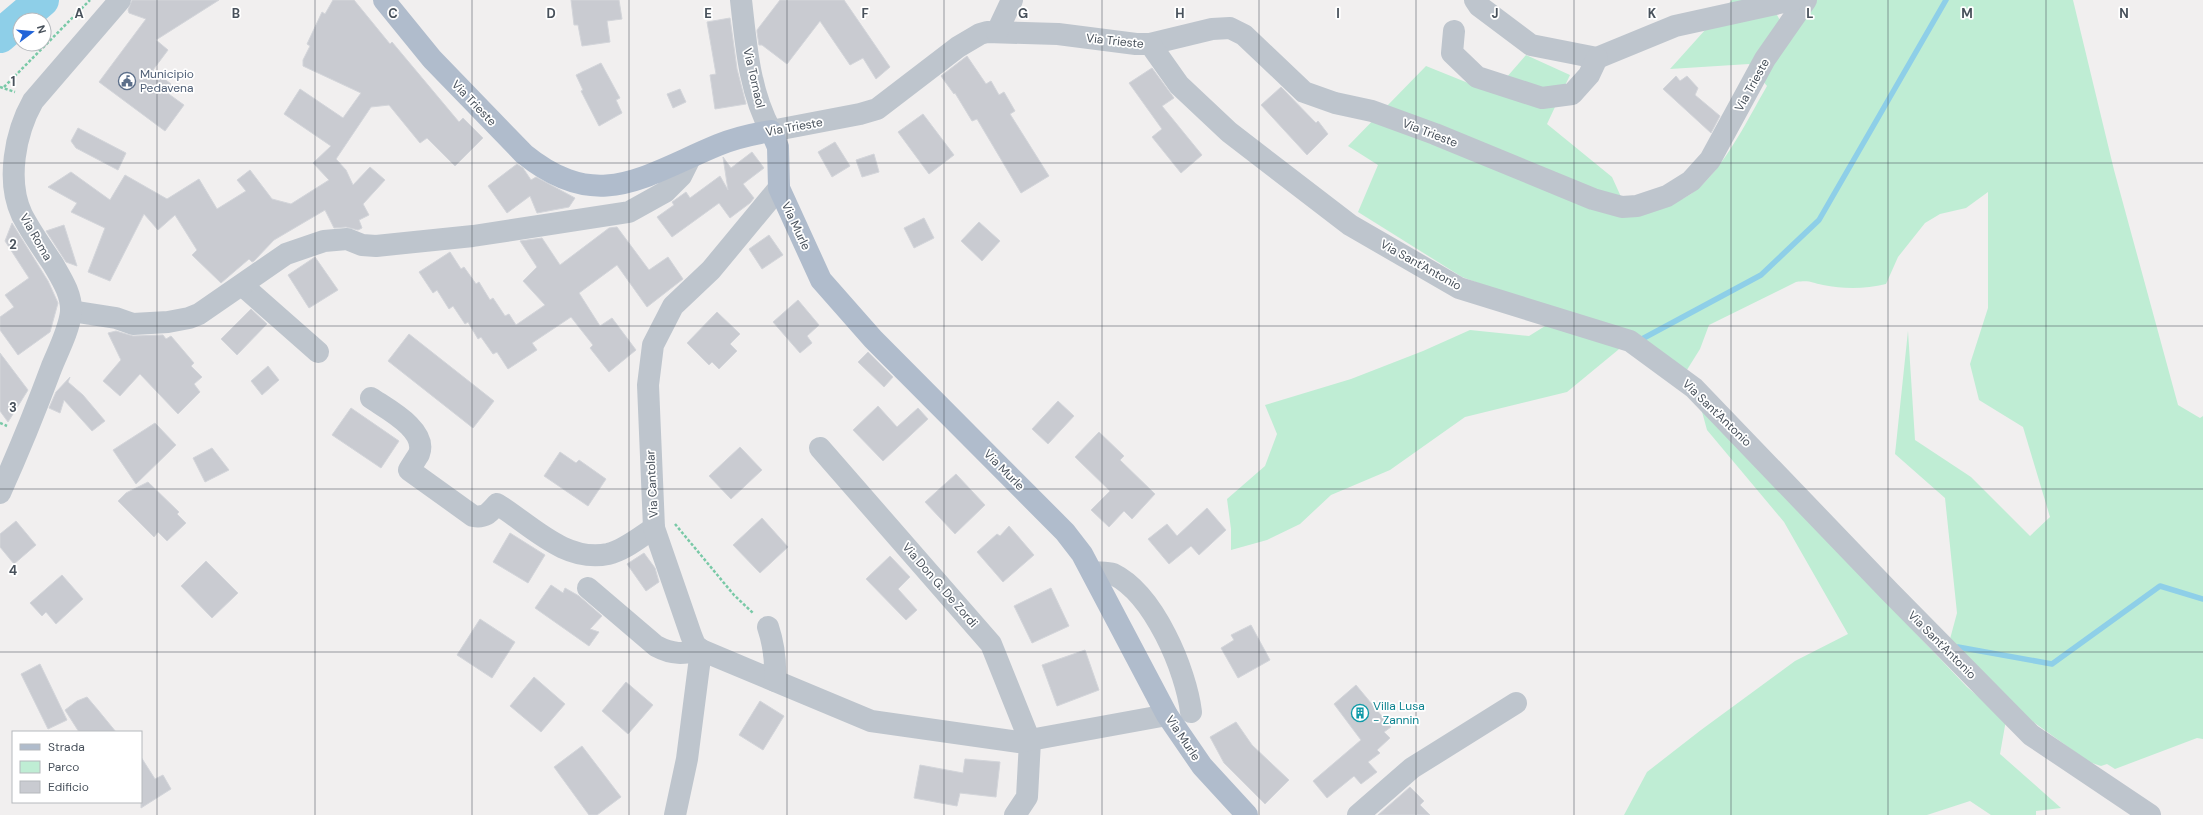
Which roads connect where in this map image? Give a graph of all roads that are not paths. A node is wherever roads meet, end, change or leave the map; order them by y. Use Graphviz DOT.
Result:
graph roads {
  1 [pos="120,0"];
  2 [pos="384,0"];
  3 [pos="741,0"];
  4 [pos="1012,0"];
  5 [pos="1475,0"];
  6 [pos="1794,0"];
  7 [pos="1806,0"];
  8 [pos="1454,31"];
  9 [pos="997,32"];
  10 [pos="1150,44"];
  11 [pos="1597,58"];
  12 [pos="771,131"];
  13 [pos="690,158"];
  14 [pos="779,188"];
  15 [pos="242,285"];
  16 [pos="71,311"];
  17 [pos="318,352"];
  18 [pos="371,398"];
  19 [pos="820,448"];
  20 [pos="0,493"];
  21 [pos="654,528"];
  22 [pos="1092,572"];
  23 [pos="588,588"];
  24 [pos="768,627"];
  25 [pos="701,650"];
  26 [pos="775,681"];
  27 [pos="1516,703"];
  28 [pos="1191,712"];
  29 [pos="1167,715"];
  30 [pos="1030,740"];
  31 [pos="675,815"];
  32 [pos="1015,815"];
  33 [pos="1247,815"];
  34 [pos="1358,815"];
  35 [pos="2150,815"];
  1 -- 16 [label="street, Via Roma"];
  2 -- 13 [label="main road, Via Trieste"];
  3 -- 12 [label="street, Via Tornaol"];
  4 -- 9 [label="street"];
  5 -- 11 [label="street"];
  6 -- 11 [label="street"];
  7 -- 10 [label="street, Via Trieste"];
  8 -- 11 [label="street"];
  9 -- 10 [label="street, Via Trieste"];
  9 -- 12 [label="street, Via Trieste"];
  10 -- 35 [label="street, Via Sant'Antonio"];
  12 -- 13 [label="main road, Via Trieste"];
  12 -- 14 [label="main road, Via Murle"];
  13 -- 15 [label="street"];
  14 -- 21 [label="street, Via Cantolar"];
  14 -- 22 [label="main road, Via Murle"];
  15 -- 16 [label="street"];
  15 -- 17 [label="street"];
  16 -- 20 [label="street, Via Roma"];
  18 -- 21 [label="street"];
  19 -- 30 [label="street, Via Don G. De Zordi"];
  21 -- 25 [label="street, Via Cantolar"];
  22 -- 28 [label="street"];
  22 -- 29 [label="main road, Via Murle"];
  23 -- 25 [label="street"];
  24 -- 26 [label="street"];
  25 -- 26 [label="street"];
  25 -- 31 [label="street"];
  26 -- 30 [label="street"];
  27 -- 34 [label="street"];
  29 -- 30 [label="street"];
  29 -- 33 [label="main road, Via Murle"];
  30 -- 32 [label="street, Via Don G. De Zordi"];
}
